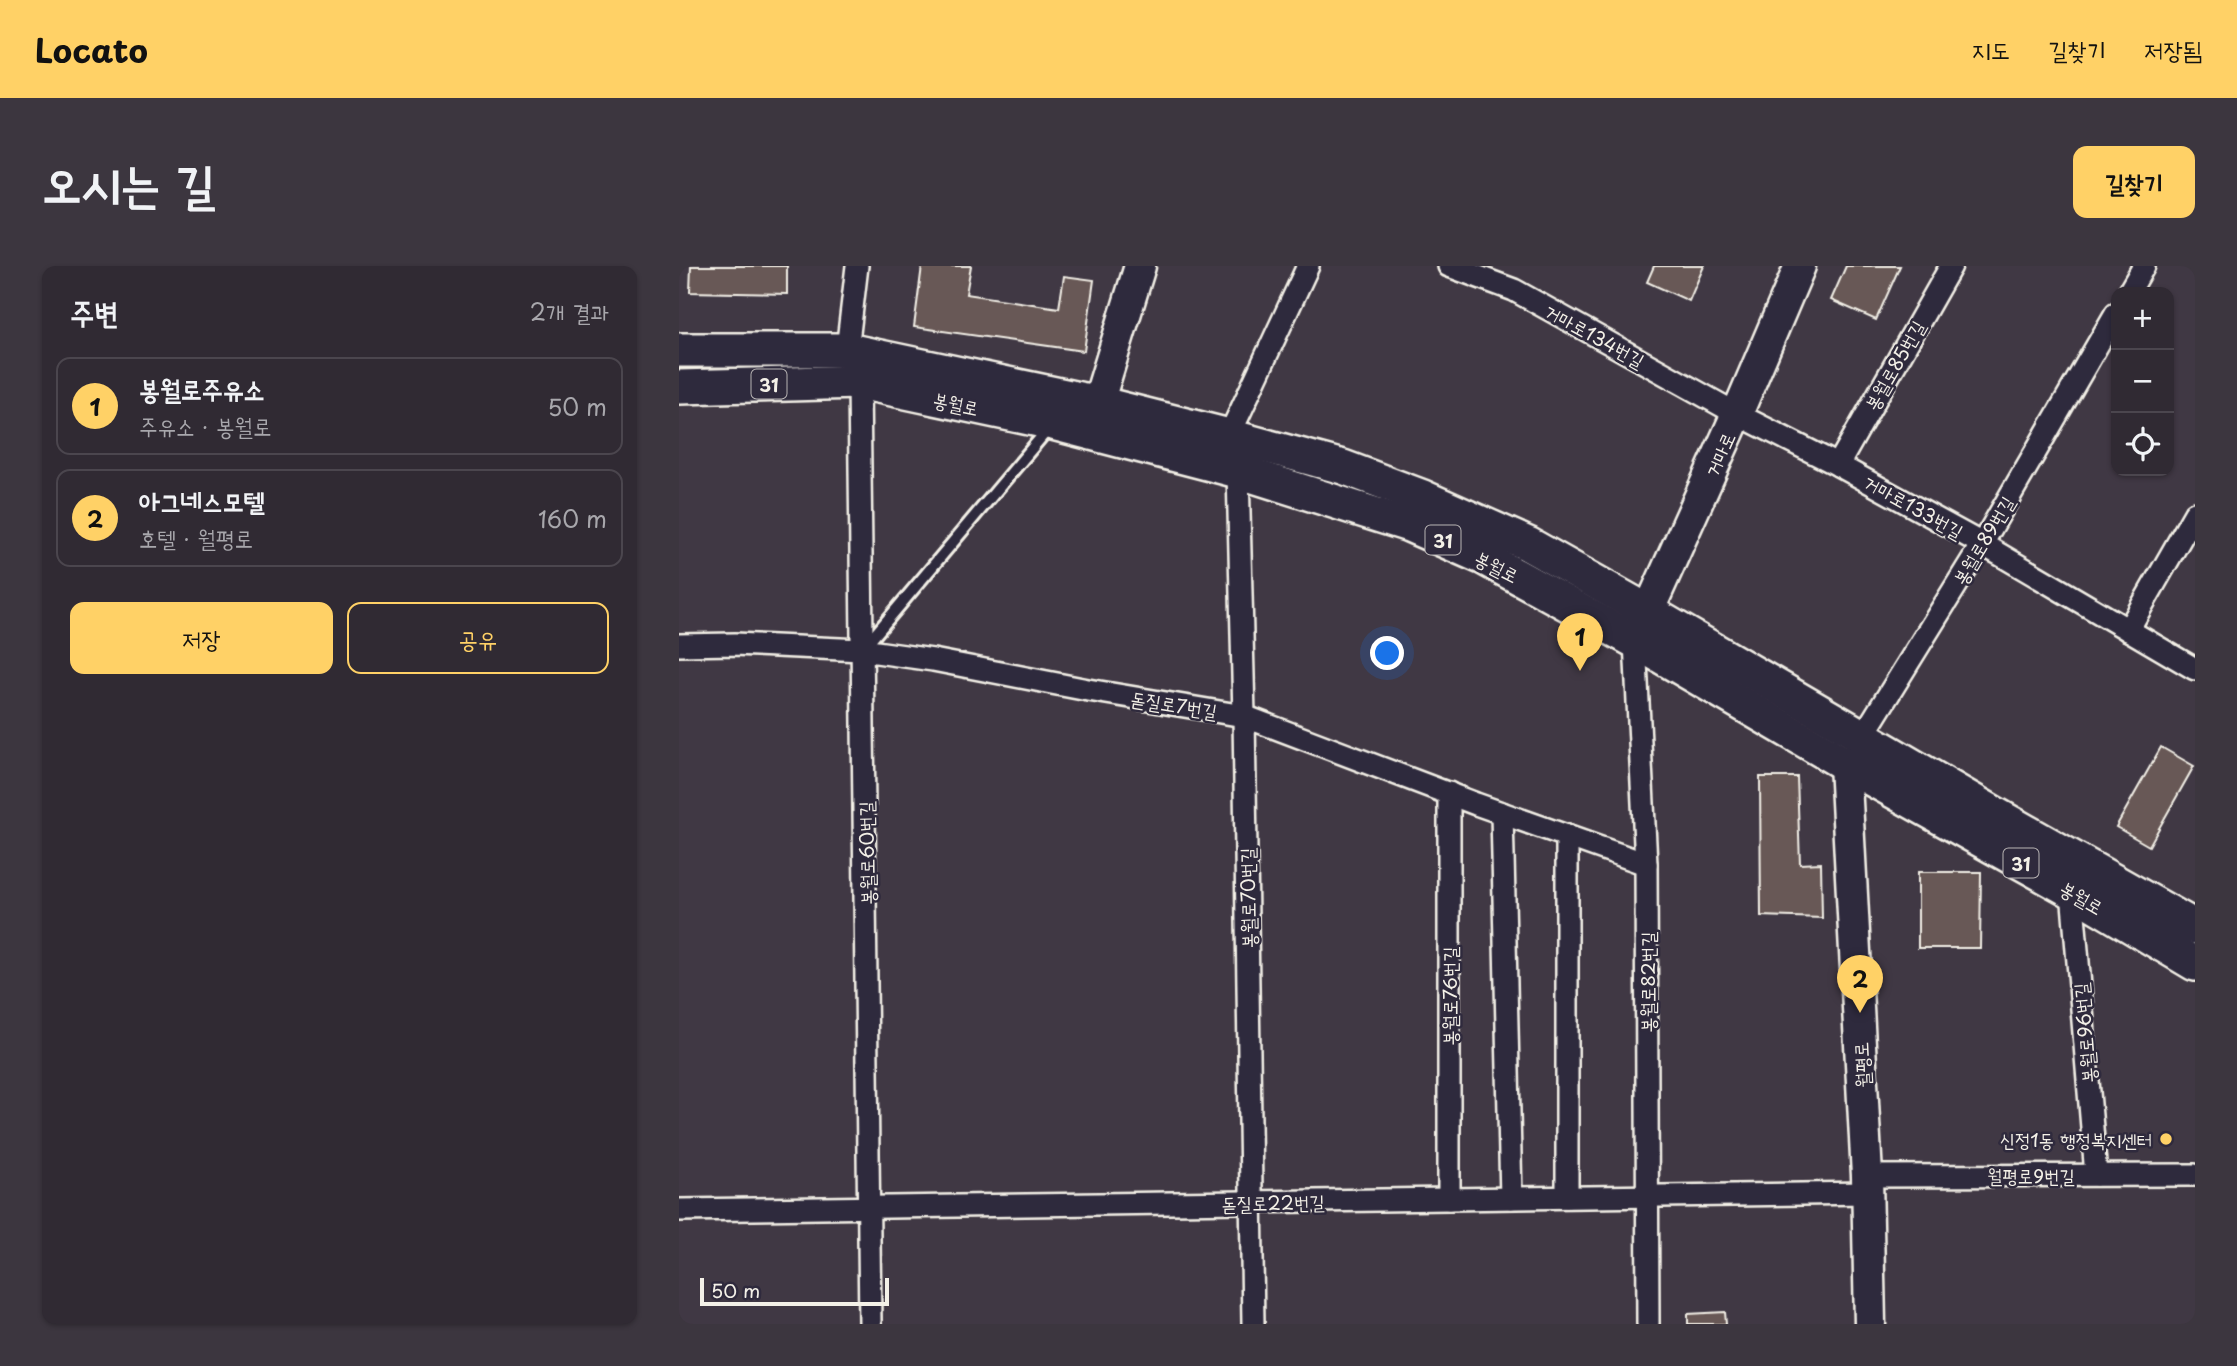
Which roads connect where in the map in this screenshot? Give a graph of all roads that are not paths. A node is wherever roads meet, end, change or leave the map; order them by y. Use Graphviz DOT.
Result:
graph roads {
  1 [pos="857,266"];
  2 [pos="1140,266"];
  3 [pos="1308,266"];
  4 [pos="1449,266"];
  5 [pos="1800,266"];
  6 [pos="1951,266"];
  7 [pos="2144,266"];
  8 [pos="2132,287"];
  9 [pos="2111,322"];
  10 [pos="679,350"];
  11 [pos="847,350"];
  12 [pos="859,382"];
  13 [pos="679,387"];
  14 [pos="1098,403"];
  15 [pos="1737,414"];
  16 [pos="1053,423"];
  17 [pos="1229,436"];
  18 [pos="1838,465"];
  19 [pos="1238,471"];
  20 [pos="2195,513"];
  21 [pos="1982,544"];
  22 [pos="1649,612"];
  23 [pos="2128,630"];
  24 [pos="1635,641"];
  25 [pos="679,645"];
  26 [pos="862,650"];
  27 [pos="2195,669"];
  28 [pos="1244,716"];
  29 [pos="1864,736"];
  30 [pos="1845,764"];
  31 [pos="1449,793"];
  32 [pos="1502,813"];
  33 [pos="1567,836"];
  34 [pos="1646,864"];
  35 [pos="2072,891"];
  36 [pos="2195,927"];
  37 [pos="2195,964"];
  38 [pos="2095,1175"];
  39 [pos="2195,1175"];
  40 [pos="1867,1184"];
  41 [pos="1648,1196"];
  42 [pos="1511,1198"];
  43 [pos="1567,1198"];
  44 [pos="1449,1199"];
  45 [pos="1251,1202"];
  46 [pos="869,1208"];
  47 [pos="679,1210"];
  48 [pos="870,1324"];
  49 [pos="1253,1324"];
  50 [pos="1649,1324"];
  51 [pos="1870,1324"];
  1 -- 11 [label="street"];
  2 -- 14 [label="main road"];
  3 -- 17 [label="street"];
  4 -- 15 [label="street, 거마로134번길"];
  5 -- 15 [label="main road, 거마로"];
  6 -- 18 [label="street, 봉월로85번길"];
  7 -- 8 [label="street"];
  9 -- 21 [label="street, 봉월로89번길"];
  10 -- 11 [label="main road"];
  11 -- 14 [label="main road"];
  12 -- 13 [label="main road, 봉월로 / 31"];
  12 -- 16 [label="main road, 봉월로 / 31"];
  12 -- 26 [label="street, 봉월로60번길"];
  14 -- 17 [label="main road"];
  15 -- 18 [label="street, 거마로133번길"];
  15 -- 22 [label="main road, 거마로"];
  16 -- 19 [label="main road, 봉월로 / 31"];
  16 -- 26 [label="lane"];
  17 -- 22 [label="main road"];
  18 -- 21 [label="street, 거마로133번길"];
  19 -- 24 [label="main road, 봉월로 / 31"];
  19 -- 28 [label="street, 봉월로70번길"];
  20 -- 23 [label="street"];
  21 -- 23 [label="street, 거마로133번길"];
  21 -- 29 [label="street, 봉월로89번길"];
  22 -- 24 [label="main road, 거마로"];
  22 -- 29 [label="main road"];
  23 -- 27 [label="street, 거마로133번길"];
  24 -- 30 [label="main road, 봉월로 / 31"];
  24 -- 34 [label="street, 봉월로82번길"];
  25 -- 26 [label="street, 돋질로7번길"];
  26 -- 28 [label="street, 돋질로7번길"];
  26 -- 46 [label="street, 봉월로60번길"];
  28 -- 31 [label="street, 돋질로7번길"];
  28 -- 45 [label="street, 봉월로70번길"];
  29 -- 30 [label="street, 봉월로89번길"];
  29 -- 36 [label="main road"];
  30 -- 35 [label="main road, 봉월로 / 31"];
  30 -- 40 [label="main road, 월평로"];
  31 -- 32 [label="street, 돋질로7번길"];
  31 -- 44 [label="street, 봉월로76번길"];
  32 -- 33 [label="street, 돋질로7번길"];
  32 -- 42 [label="street"];
  33 -- 34 [label="street, 돋질로7번길"];
  33 -- 43 [label="street"];
  34 -- 41 [label="street, 봉월로82번길"];
  35 -- 37 [label="main road, 봉월로 / 31"];
  35 -- 38 [label="street, 봉월로96번길"];
  38 -- 39 [label="street, 월평로9번길"];
  38 -- 40 [label="street, 월평로9번길"];
  40 -- 41 [label="street, 돋질로22번길"];
  40 -- 51 [label="main road, 월평로"];
  41 -- 43 [label="street, 돋질로22번길"];
  41 -- 50 [label="street, 봉월로82번길"];
  42 -- 43 [label="street, 돋질로22번길"];
  42 -- 44 [label="street, 돋질로22번길"];
  44 -- 45 [label="street, 돋질로22번길"];
  45 -- 46 [label="street, 돋질로22번길"];
  45 -- 49 [label="street, 봉월로70번길"];
  46 -- 47 [label="street, 돋질로22번길"];
  46 -- 48 [label="street, 봉월로60번길"];
}
